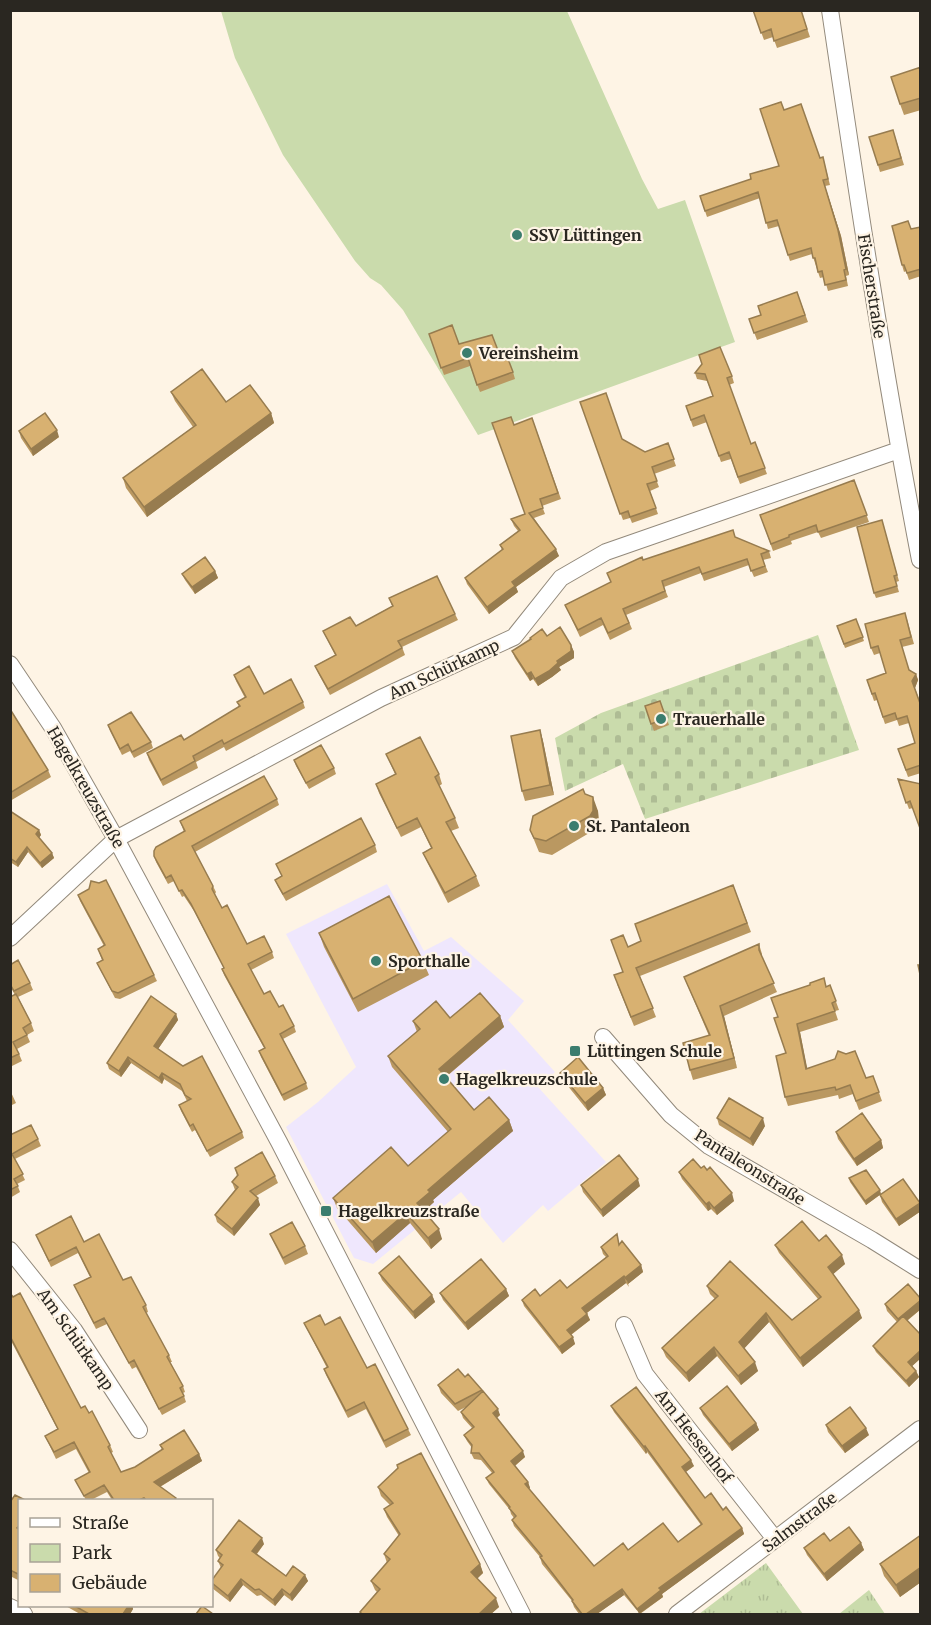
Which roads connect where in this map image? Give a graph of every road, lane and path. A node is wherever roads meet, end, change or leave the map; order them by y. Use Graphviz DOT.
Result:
graph roads {
  1 [pos="830,10"];
  2 [pos="899,450"];
  3 [pos="921,560"];
  4 [pos="10,664"];
  5 [pos="116,839"];
  6 [pos="10,938"];
  7 [pos="603,1036"];
  8 [pos="10,1250"];
  9 [pos="921,1270"];
  10 [pos="624,1325"];
  11 [pos="921,1429"];
  12 [pos="139,1430"];
  13 [pos="775,1539"];
  14 [pos="10,1607"];
  15 [pos="24,1614"];
  16 [pos="522,1614"];
  17 [pos="676,1614"];
  1 -- 2 [label="street, Fischerstraße"];
  2 -- 3 [label="street, Fischerstraße"];
  2 -- 5 [label="street, Am Schürkamp"];
  4 -- 5 [label="street, Hagelkreuzstraße"];
  5 -- 6 [label="street, Am Schürkamp"];
  5 -- 16 [label="street, Hagelkreuzstraße"];
  7 -- 9 [label="street, Pantaleonstraße"];
  8 -- 12 [label="street, Am Schürkamp"];
  10 -- 13 [label="street, Am Heesenhof"];
  11 -- 13 [label="street, Salmstraße"];
  13 -- 17 [label="street, Salmstraße"];
  14 -- 15 [label="street"];
}
